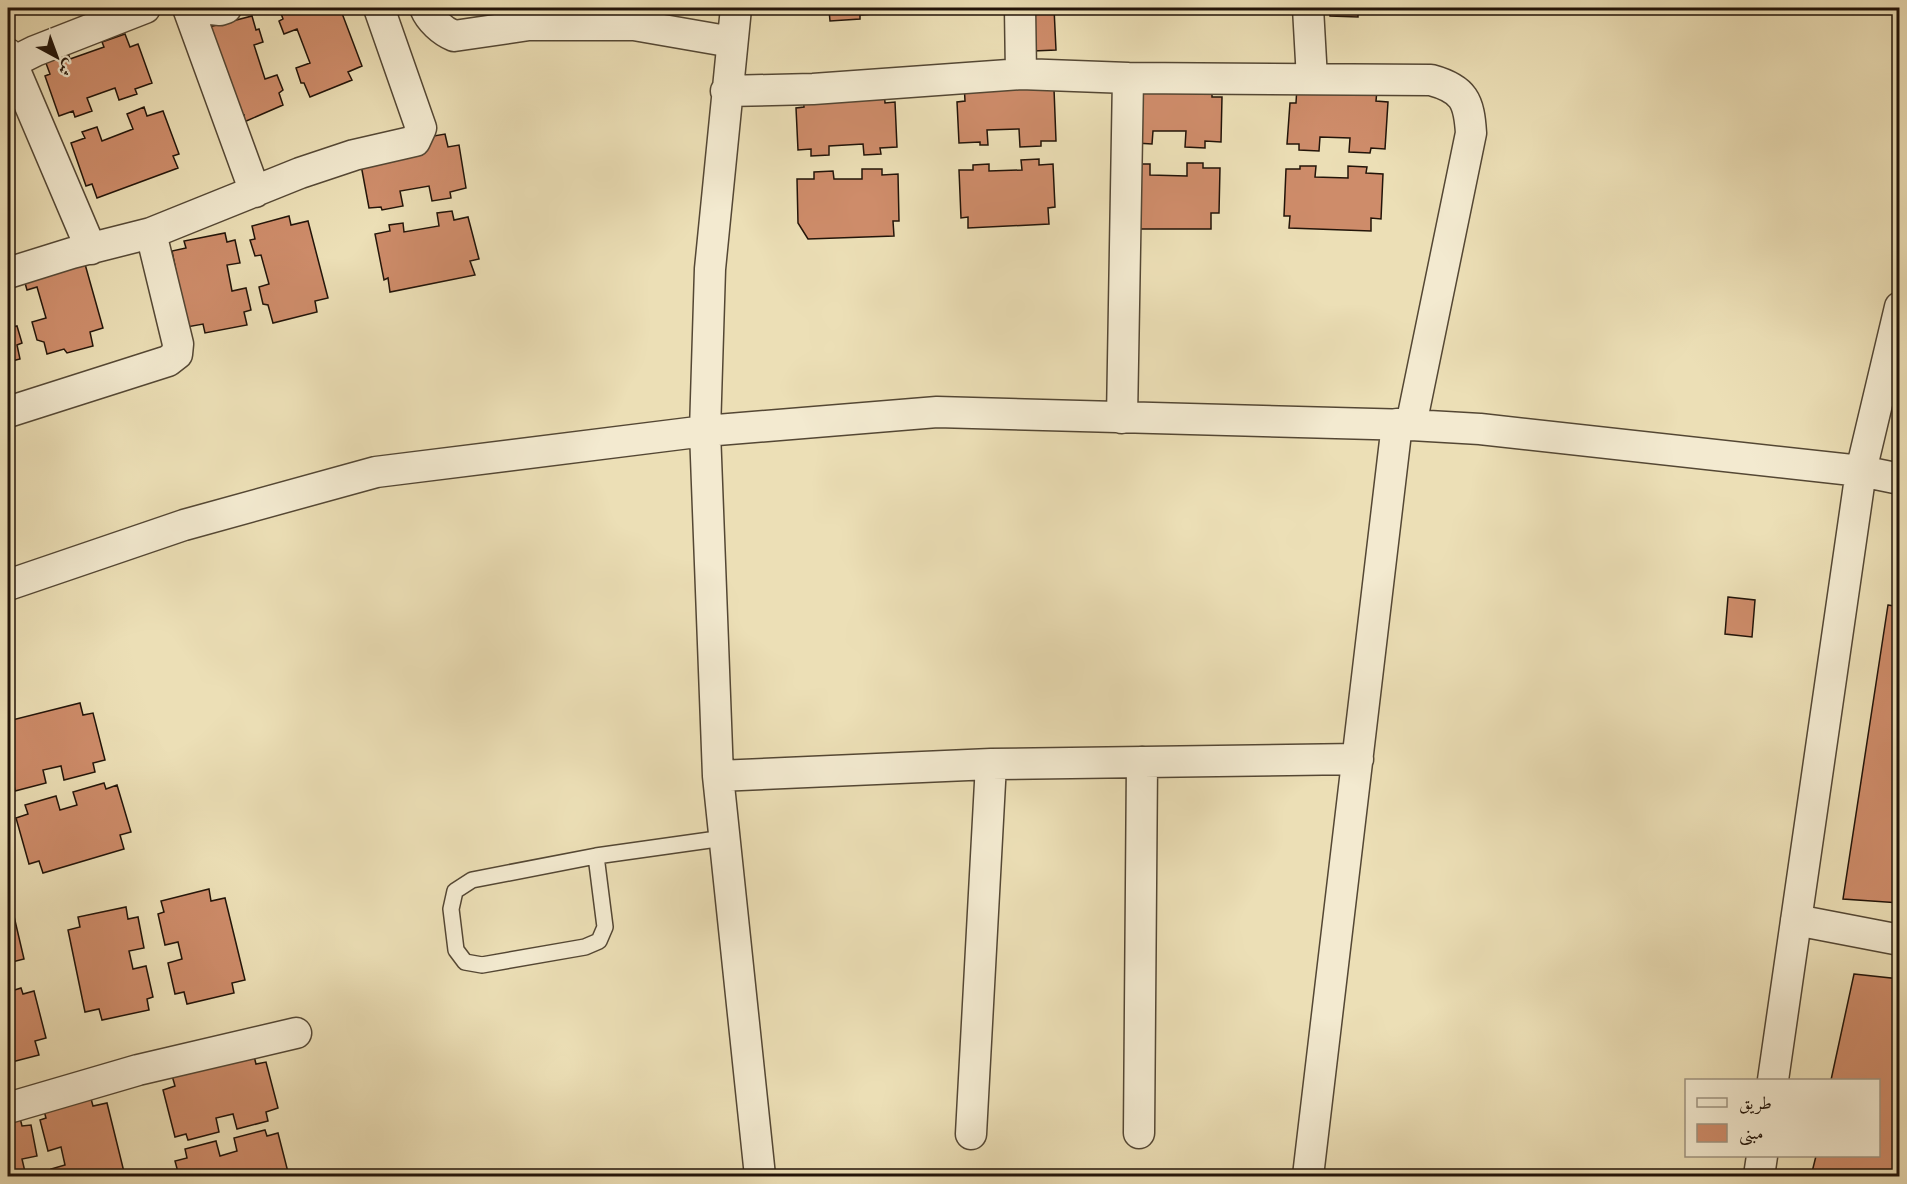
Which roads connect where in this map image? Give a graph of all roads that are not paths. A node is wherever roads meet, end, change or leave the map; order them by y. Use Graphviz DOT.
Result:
graph roads {
  1 [pos="145,8"];
  2 [pos="207,8"];
  3 [pos="379,8"];
  4 [pos="425,8"];
  5 [pos="736,8"];
  6 [pos="1020,8"];
  7 [pos="1308,8"];
  8 [pos="592,17"];
  9 [pos="520,18"];
  10 [pos="732,42"];
  11 [pos="9,67"];
  12 [pos="1021,74"];
  13 [pos="1128,78"];
  14 [pos="1312,79"];
  15 [pos="726,91"];
  16 [pos="255,192"];
  17 [pos="151,233"];
  18 [pos="91,249"];
  19 [pos="8,273"];
  20 [pos="1899,307"];
  21 [pos="8,412"];
  22 [pos="1122,418"];
  23 [pos="1404,424"];
  24 [pos="705,431"];
  25 [pos="1862,471"];
  26 [pos="1899,479"];
  27 [pos="8,585"];
  28 [pos="1358,759"];
  29 [pos="1142,762"];
  30 [pos="991,764"];
  31 [pos="718,776"];
  32 [pos="724,838"];
  33 [pos="596,856"];
  34 [pos="1796,920"];
  35 [pos="1899,940"];
  36 [pos="296,1033"];
  37 [pos="1773,1079"];
  38 [pos="8,1108"];
  39 [pos="1139,1133"];
  40 [pos="971,1134"];
  41 [pos="1762,1157"];
  42 [pos="760,1176"];
  43 [pos="1308,1176"];
  44 [pos="1759,1176"];
  1 -- 11 [label="street"];
  2 -- 16 [label="street"];
  3 -- 16 [label="street"];
  4 -- 9 [label="street"];
  5 -- 10 [label="street"];
  6 -- 12 [label="street"];
  7 -- 14 [label="street"];
  8 -- 9 [label="street"];
  8 -- 10 [label="street"];
  10 -- 15 [label="street"];
  11 -- 18 [label="street"];
  12 -- 13 [label="street"];
  12 -- 15 [label="street"];
  13 -- 14 [label="street"];
  13 -- 22 [label="street"];
  14 -- 23 [label="street"];
  15 -- 24 [label="street"];
  16 -- 17 [label="street"];
  17 -- 18 [label="street"];
  17 -- 21 [label="street"];
  18 -- 19 [label="street"];
  20 -- 25 [label="street"];
  22 -- 23 [label="street"];
  22 -- 24 [label="street"];
  23 -- 25 [label="street"];
  23 -- 28 [label="street"];
  24 -- 27 [label="street"];
  24 -- 31 [label="street"];
  25 -- 26 [label="street"];
  25 -- 34 [label="street"];
  28 -- 29 [label="street"];
  28 -- 43 [label="street"];
  29 -- 30 [label="street"];
  29 -- 39 [label="street"];
  30 -- 31 [label="street"];
  30 -- 40 [label="street"];
  31 -- 32 [label="street"];
  32 -- 33 [label="lane"];
  32 -- 42 [label="street"];
  33 -- 33 [label="lane"];
  34 -- 35 [label="street"];
  34 -- 37 [label="street"];
  36 -- 38 [label="street"];
  41 -- 44 [label="street"];
}
